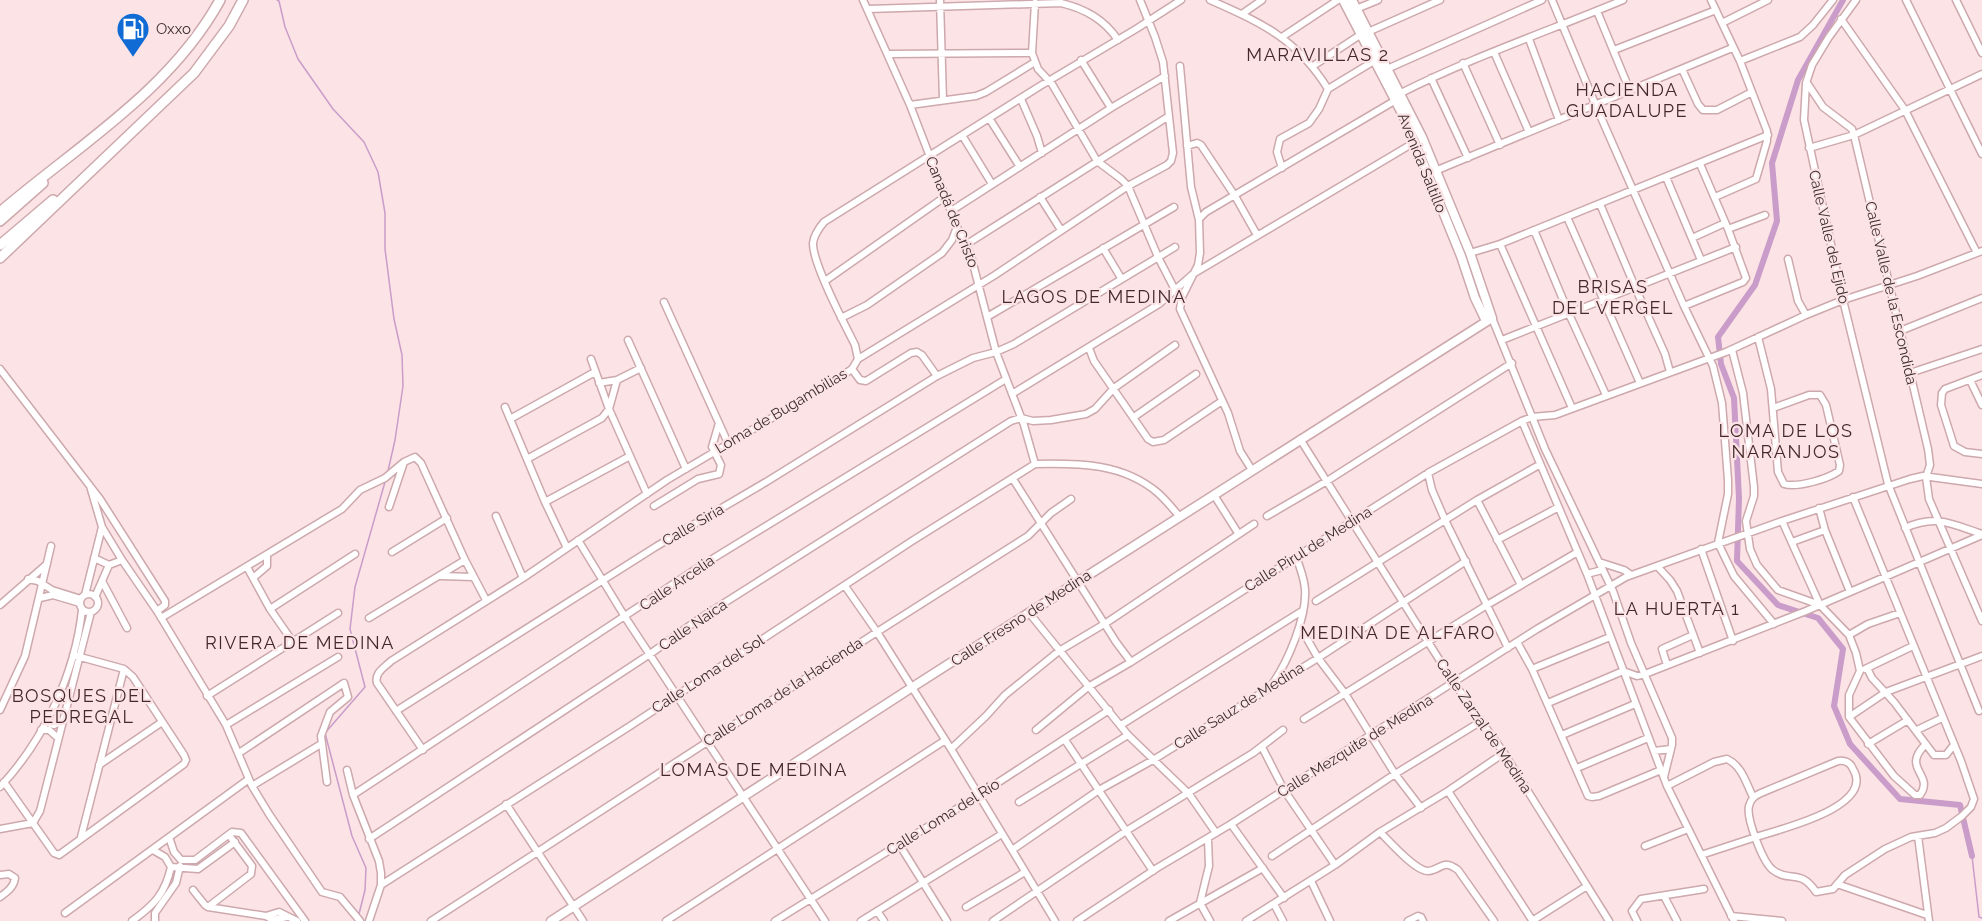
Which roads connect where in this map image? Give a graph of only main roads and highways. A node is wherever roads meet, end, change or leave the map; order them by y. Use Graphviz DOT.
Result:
graph roads {
  1 [pos="220,0"];
  2 [pos="243,0"];
  3 [pos="66,159"];
  4 [pos="82,180"];
  5 [pos="0,212"];
  6 [pos="0,221"];
  7 [pos="0,245"];
  8 [pos="0,258"];
  1 -- 3 [label="main road"];
  2 -- 4 [label="main road"];
  3 -- 5 [label="main road"];
  3 -- 6 [label="main road"];
  4 -- 7 [label="main road"];
  4 -- 8 [label="main road"];
}
